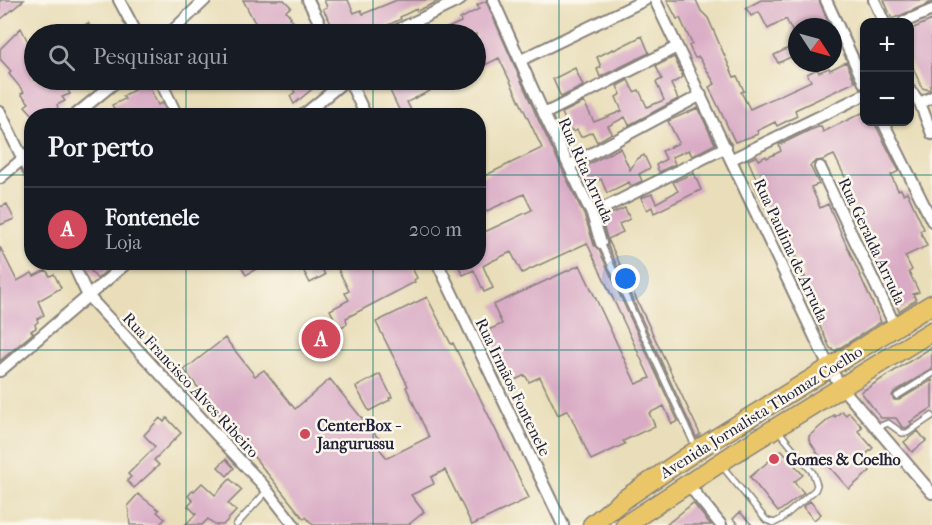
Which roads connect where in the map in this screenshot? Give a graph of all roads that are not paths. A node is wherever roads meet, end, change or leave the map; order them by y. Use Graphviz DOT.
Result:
graph roads {
  1 [pos="119,0"];
  2 [pos="206,0"];
  3 [pos="308,0"];
  4 [pos="460,0"];
  5 [pos="493,0"];
  6 [pos="645,0"];
  7 [pos="655,0"];
  8 [pos="826,0"];
  9 [pos="874,0"];
  10 [pos="932,10"];
  11 [pos="882,18"];
  12 [pos="913,18"];
  13 [pos="132,24"];
  14 [pos="180,24"];
  15 [pos="321,24"];
  16 [pos="410,24"];
  17 [pos="677,47"];
  18 [pos="521,60"];
  19 [pos="860,74"];
  20 [pos="105,90"];
  21 [pos="165,90"];
  22 [pos="334,90"];
  23 [pos="352,90"];
  24 [pos="701,95"];
  25 [pos="860,96"];
  26 [pos="914,96"];
  27 [pos="932,98"];
  28 [pos="920,103"];
  29 [pos="84,108"];
  30 [pos="173,108"];
  31 [pos="312,108"];
  32 [pos="362,108"];
  33 [pos="0,112"];
  34 [pos="544,114"];
  35 [pos="885,126"];
  36 [pos="932,134"];
  37 [pos="726,147"];
  38 [pos="22,159"];
  39 [pos="732,159"];
  40 [pos="24,163"];
  41 [pos="570,165"];
  42 [pos="820,167"];
  43 [pos="0,178"];
  44 [pos="592,214"];
  45 [pos="932,221"];
  46 [pos="601,243"];
  47 [pos="76,270"];
  48 [pos="119,270"];
  49 [pos="441,270"];
  50 [pos="88,296"];
  51 [pos="932,304"];
  52 [pos="896,328"];
  53 [pos="932,331"];
  54 [pos="829,367"];
  55 [pos="0,371"];
  56 [pos="932,374"];
  57 [pos="842,388"];
  58 [pos="897,396"];
  59 [pos="932,416"];
  60 [pos="775,427"];
  61 [pos="876,428"];
  62 [pos="697,450"];
  63 [pos="719,463"];
  64 [pos="687,483"];
  65 [pos="267,491"];
  66 [pos="932,493"];
  67 [pos="623,500"];
  68 [pos="630,521"];
  69 [pos="236,525"];
  70 [pos="294,525"];
  71 [pos="563,525"];
  72 [pos="592,525"];
  73 [pos="722,525"];
  1 -- 13 [label="street"];
  2 -- 14 [label="street"];
  3 -- 15 [label="street"];
  4 -- 16 [label="street"];
  5 -- 18 [label="street, Rua Rita Arruda"];
  6 -- 18 [label="street"];
  7 -- 17 [label="street, Rua Paulina de Arruda"];
  8 -- 19 [label="street"];
  9 -- 11 [label="street"];
  10 -- 12 [label="street"];
  17 -- 24 [label="street, Rua Paulina de Arruda"];
  17 -- 34 [label="street"];
  18 -- 34 [label="street, Rua Rita Arruda"];
  20 -- 29 [label="street"];
  21 -- 30 [label="street"];
  22 -- 31 [label="street"];
  23 -- 32 [label="street"];
  24 -- 37 [label="street, Rua Paulina de Arruda"];
  24 -- 41 [label="street"];
  25 -- 39 [label="street"];
  26 -- 28 [label="street"];
  27 -- 28 [label="street"];
  28 -- 36 [label="street"];
  33 -- 38 [label="street"];
  34 -- 41 [label="street, Rua Rita Arruda"];
  35 -- 45 [label="street"];
  37 -- 39 [label="street, Rua Paulina de Arruda"];
  37 -- 44 [label="street"];
  38 -- 40 [label="street"];
  38 -- 43 [label="street"];
  39 -- 54 [label="street, Rua Paulina de Arruda"];
  41 -- 44 [label="street, Rua Rita Arruda"];
  42 -- 52 [label="street, Rua Geralda Arruda"];
  44 -- 46 [label="street, Rua Rita Arruda"];
  46 -- 62 [label="lane, Rua Rita Arruda"];
  47 -- 50 [label="street, Rua Francisco Alves Ribeiro"];
  48 -- 50 [label="street"];
  49 -- 71 [label="street, Rua Irmãos Fontenele"];
  50 -- 55 [label="street"];
  50 -- 65 [label="street, Rua Francisco Alves Ribeiro"];
  51 -- 52 [label="main road, Avenida Jornalista Thomaz Coelho"];
  52 -- 54 [label="main road, Avenida Jornalista Thomaz Coelho"];
  53 -- 57 [label="main road, Avenida Jornalista Thomaz Coelho"];
  54 -- 57 [label="street, Rua Paulina de Arruda"];
  54 -- 62 [label="main road, Avenida Jornalista Thomaz Coelho"];
  56 -- 58 [label="lane"];
  57 -- 60 [label="main road, Avenida Jornalista Thomaz Coelho"];
  57 -- 61 [label="street, Rua Paulina de Arruda"];
  59 -- 61 [label="lane"];
  60 -- 63 [label="main road, Avenida Jornalista Thomaz Coelho"];
  60 -- 63 [label="lane"];
  61 -- 66 [label="street, Rua Paulina de Arruda"];
  62 -- 67 [label="main road, Avenida Jornalista Thomaz Coelho"];
  63 -- 64 [label="main road, Avenida Jornalista Thomaz Coelho"];
  64 -- 68 [label="main road, Avenida Jornalista Thomaz Coelho"];
  64 -- 73 [label="street"];
  65 -- 69 [label="lane"];
  65 -- 70 [label="street, Rua Francisco Alves Ribeiro"];
  67 -- 68 [label="main road"];
  67 -- 72 [label="main road, Avenida Jornalista Thomaz Coelho"];
}
